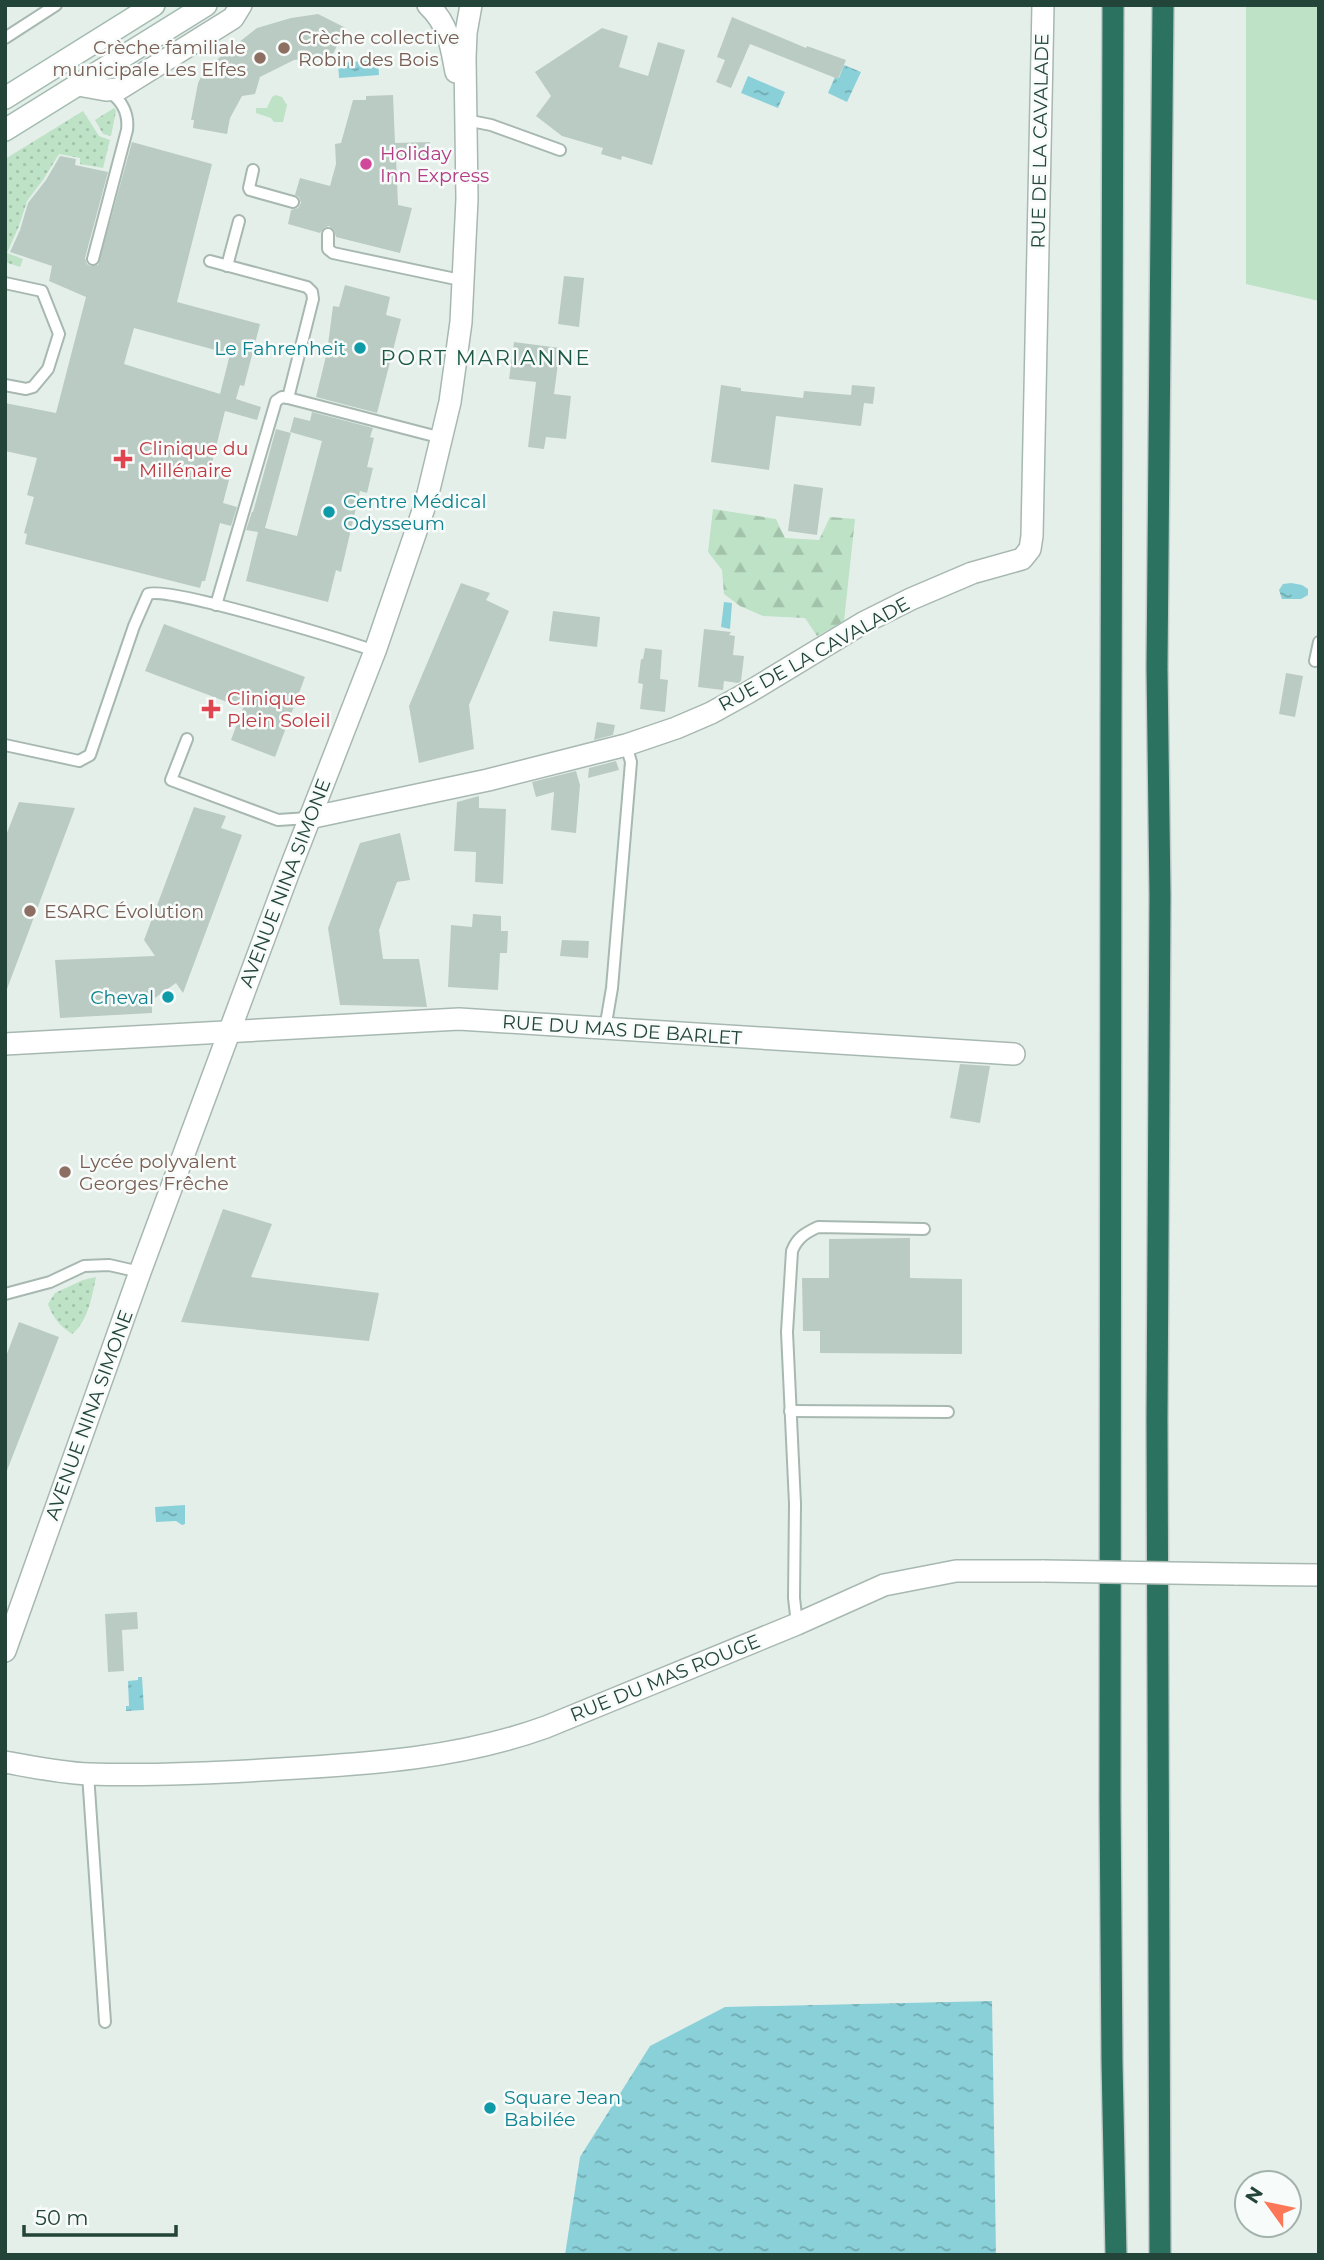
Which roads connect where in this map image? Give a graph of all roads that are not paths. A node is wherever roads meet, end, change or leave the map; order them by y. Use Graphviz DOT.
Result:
graph roads {
  1 [pos="56,5"];
  2 [pos="154,5"];
  3 [pos="206,5"];
  4 [pos="241,5"];
  5 [pos="428,5"];
  6 [pos="471,5"];
  7 [pos="1043,5"];
  8 [pos="1114,5"];
  9 [pos="1163,5"];
  10 [pos="5,38"];
  11 [pos="78,85"];
  12 [pos="106,90"];
  13 [pos="464,96"];
  14 [pos="5,98"];
  15 [pos="466,120"];
  16 [pos="5,130"];
  17 [pos="560,150"];
  18 [pos="253,170"];
  19 [pos="293,202"];
  20 [pos="239,221"];
  21 [pos="328,234"];
  22 [pos="93,259"];
  23 [pos="209,261"];
  24 [pos="228,266"];
  25 [pos="464,281"];
  26 [pos="5,283"];
  27 [pos="5,385"];
  28 [pos="288,398"];
  29 [pos="442,438"];
  30 [pos="216,606"];
  31 [pos="1319,642"];
  32 [pos="375,651"];
  33 [pos="1315,661"];
  34 [pos="187,739"];
  35 [pos="5,745"];
  36 [pos="626,745"];
  37 [pos="309,818"];
  38 [pos="605,1029"];
  39 [pos="230,1031"];
  40 [pos="5,1044"];
  41 [pos="1014,1054"];
  42 [pos="924,1229"];
  43 [pos="140,1272"];
  44 [pos="5,1294"];
  45 [pos="790,1411"];
  46 [pos="948,1412"];
  47 [pos="1319,1575"];
  48 [pos="797,1624"];
  49 [pos="5,1651"];
  50 [pos="5,1762"];
  51 [pos="88,1774"];
  52 [pos="105,2022"];
  53 [pos="1116,2255"];
  54 [pos="1160,2255"];
  1 -- 10 [label="lane"];
  2 -- 14 [label="street"];
  3 -- 11 [label="street"];
  4 -- 12 [label="street"];
  5 -- 13 [label="street, AVENUE NINA SIMONE"];
  6 -- 13 [label="street, AVENUE NINA SIMONE"];
  7 -- 36 [label="street, RUE DE LA CAVALADE"];
  8 -- 53 [label="highway"];
  9 -- 54 [label="highway"];
  11 -- 12 [label="street"];
  11 -- 16 [label="street"];
  12 -- 22 [label="lane"];
  13 -- 15 [label="street, AVENUE NINA SIMONE"];
  15 -- 17 [label="lane"];
  15 -- 25 [label="street, AVENUE NINA SIMONE"];
  18 -- 19 [label="lane"];
  20 -- 24 [label="lane"];
  21 -- 25 [label="lane"];
  23 -- 24 [label="lane"];
  24 -- 28 [label="lane"];
  25 -- 29 [label="street, AVENUE NINA SIMONE"];
  26 -- 27 [label="lane"];
  28 -- 29 [label="lane"];
  28 -- 30 [label="lane"];
  29 -- 32 [label="street, AVENUE NINA SIMONE"];
  30 -- 32 [label="lane"];
  30 -- 35 [label="lane"];
  31 -- 33 [label="lane"];
  32 -- 37 [label="street, AVENUE NINA SIMONE"];
  34 -- 37 [label="lane"];
  36 -- 37 [label="street, RUE DE LA CAVALADE"];
  36 -- 38 [label="lane"];
  37 -- 39 [label="street, AVENUE NINA SIMONE"];
  38 -- 39 [label="street, RUE DU MAS DE BARLET"];
  38 -- 41 [label="street, RUE DU MAS DE BARLET"];
  39 -- 40 [label="street"];
  39 -- 43 [label="street, AVENUE NINA SIMONE"];
  42 -- 45 [label="lane"];
  43 -- 44 [label="lane"];
  43 -- 49 [label="street, AVENUE NINA SIMONE"];
  45 -- 46 [label="lane"];
  45 -- 48 [label="lane"];
  47 -- 48 [label="street, RUE DU MAS ROUGE, bridge"];
  48 -- 51 [label="street, RUE DU MAS ROUGE"];
  50 -- 51 [label="street, RUE DU MAS ROUGE"];
  51 -- 52 [label="lane"];
}
